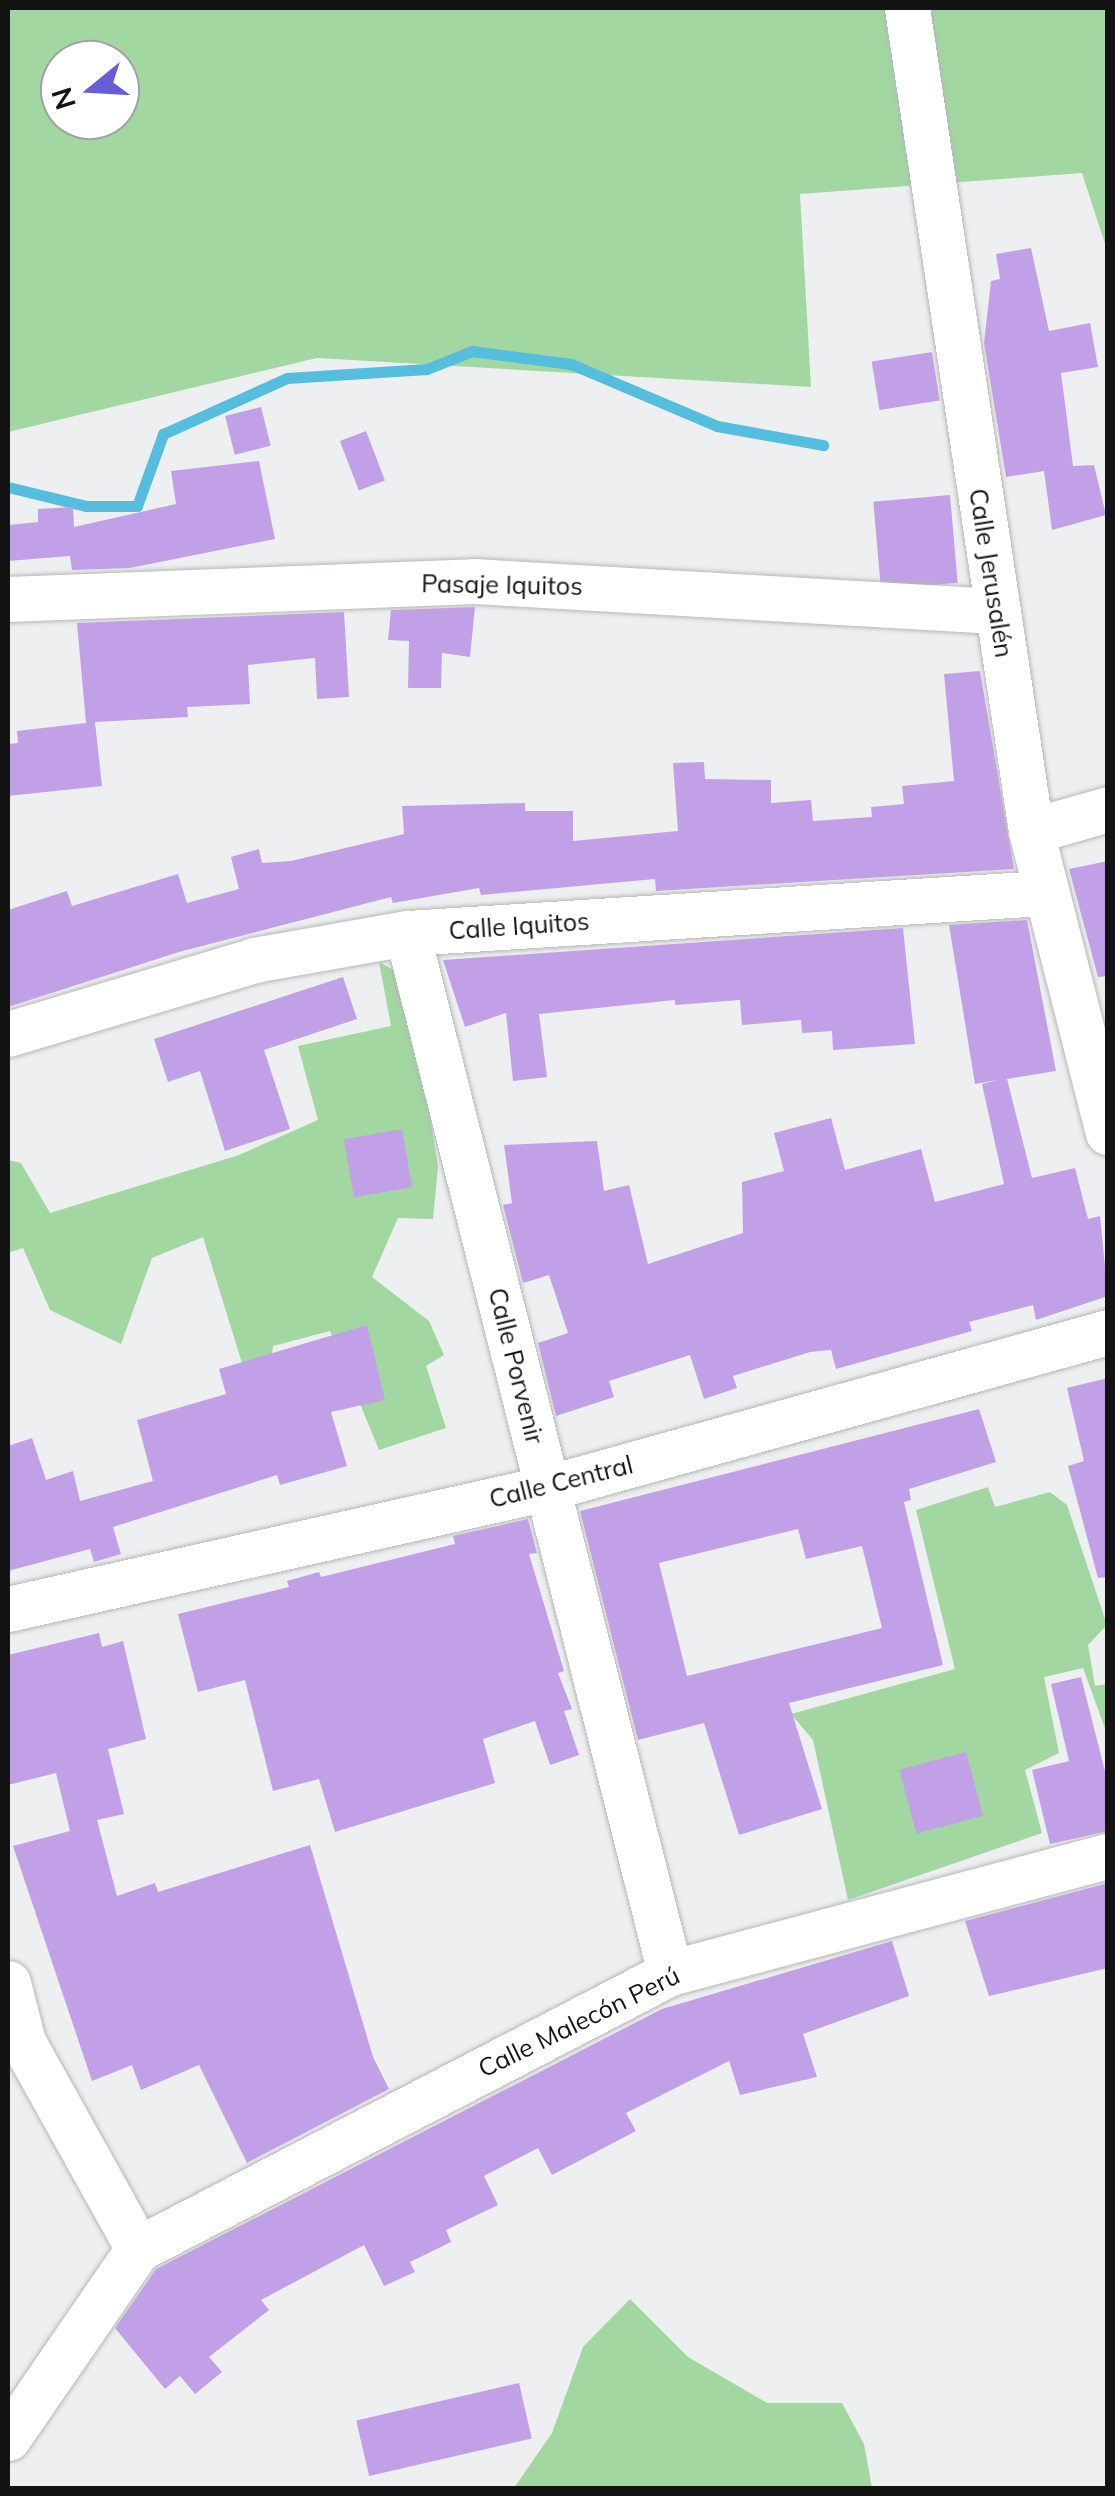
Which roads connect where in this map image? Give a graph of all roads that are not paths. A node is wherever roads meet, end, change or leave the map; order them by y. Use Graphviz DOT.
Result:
graph roads {
  1 [pos="907,8"];
  2 [pos="8,599"];
  3 [pos="996,611"];
  4 [pos="1108,809"];
  5 [pos="1031,830"];
  6 [pos="1043,893"];
  7 [pos="407,933"];
  8 [pos="8,1034"];
  9 [pos="1108,1132"];
  10 [pos="1108,1332"];
  11 [pos="547,1488"];
  12 [pos="8,1609"];
  13 [pos="1108,1856"];
  14 [pos="670,1973"];
  15 [pos="8,1983"];
  16 [pos="138,2249"];
  17 [pos="8,2438"];
  1 -- 3 [label="street, Calle Jerusalén"];
  2 -- 3 [label="street, Pasaje Iquitos"];
  3 -- 5 [label="street, Calle Jerusalén"];
  4 -- 5 [label="street"];
  5 -- 6 [label="street, Calle Jerusalén"];
  6 -- 7 [label="street, Calle Iquitos"];
  6 -- 9 [label="street, Calle Jerusalén"];
  7 -- 8 [label="street, Calle Iquitos"];
  7 -- 11 [label="street, Calle Porvenir"];
  10 -- 11 [label="street, Calle Central"];
  11 -- 12 [label="street, Calle Central"];
  11 -- 14 [label="street, Calle Porvenir"];
  13 -- 14 [label="street, Calle Malecón Perú"];
  14 -- 16 [label="street, Calle Malecón Perú"];
  15 -- 16 [label="street"];
  16 -- 17 [label="street"];
}
